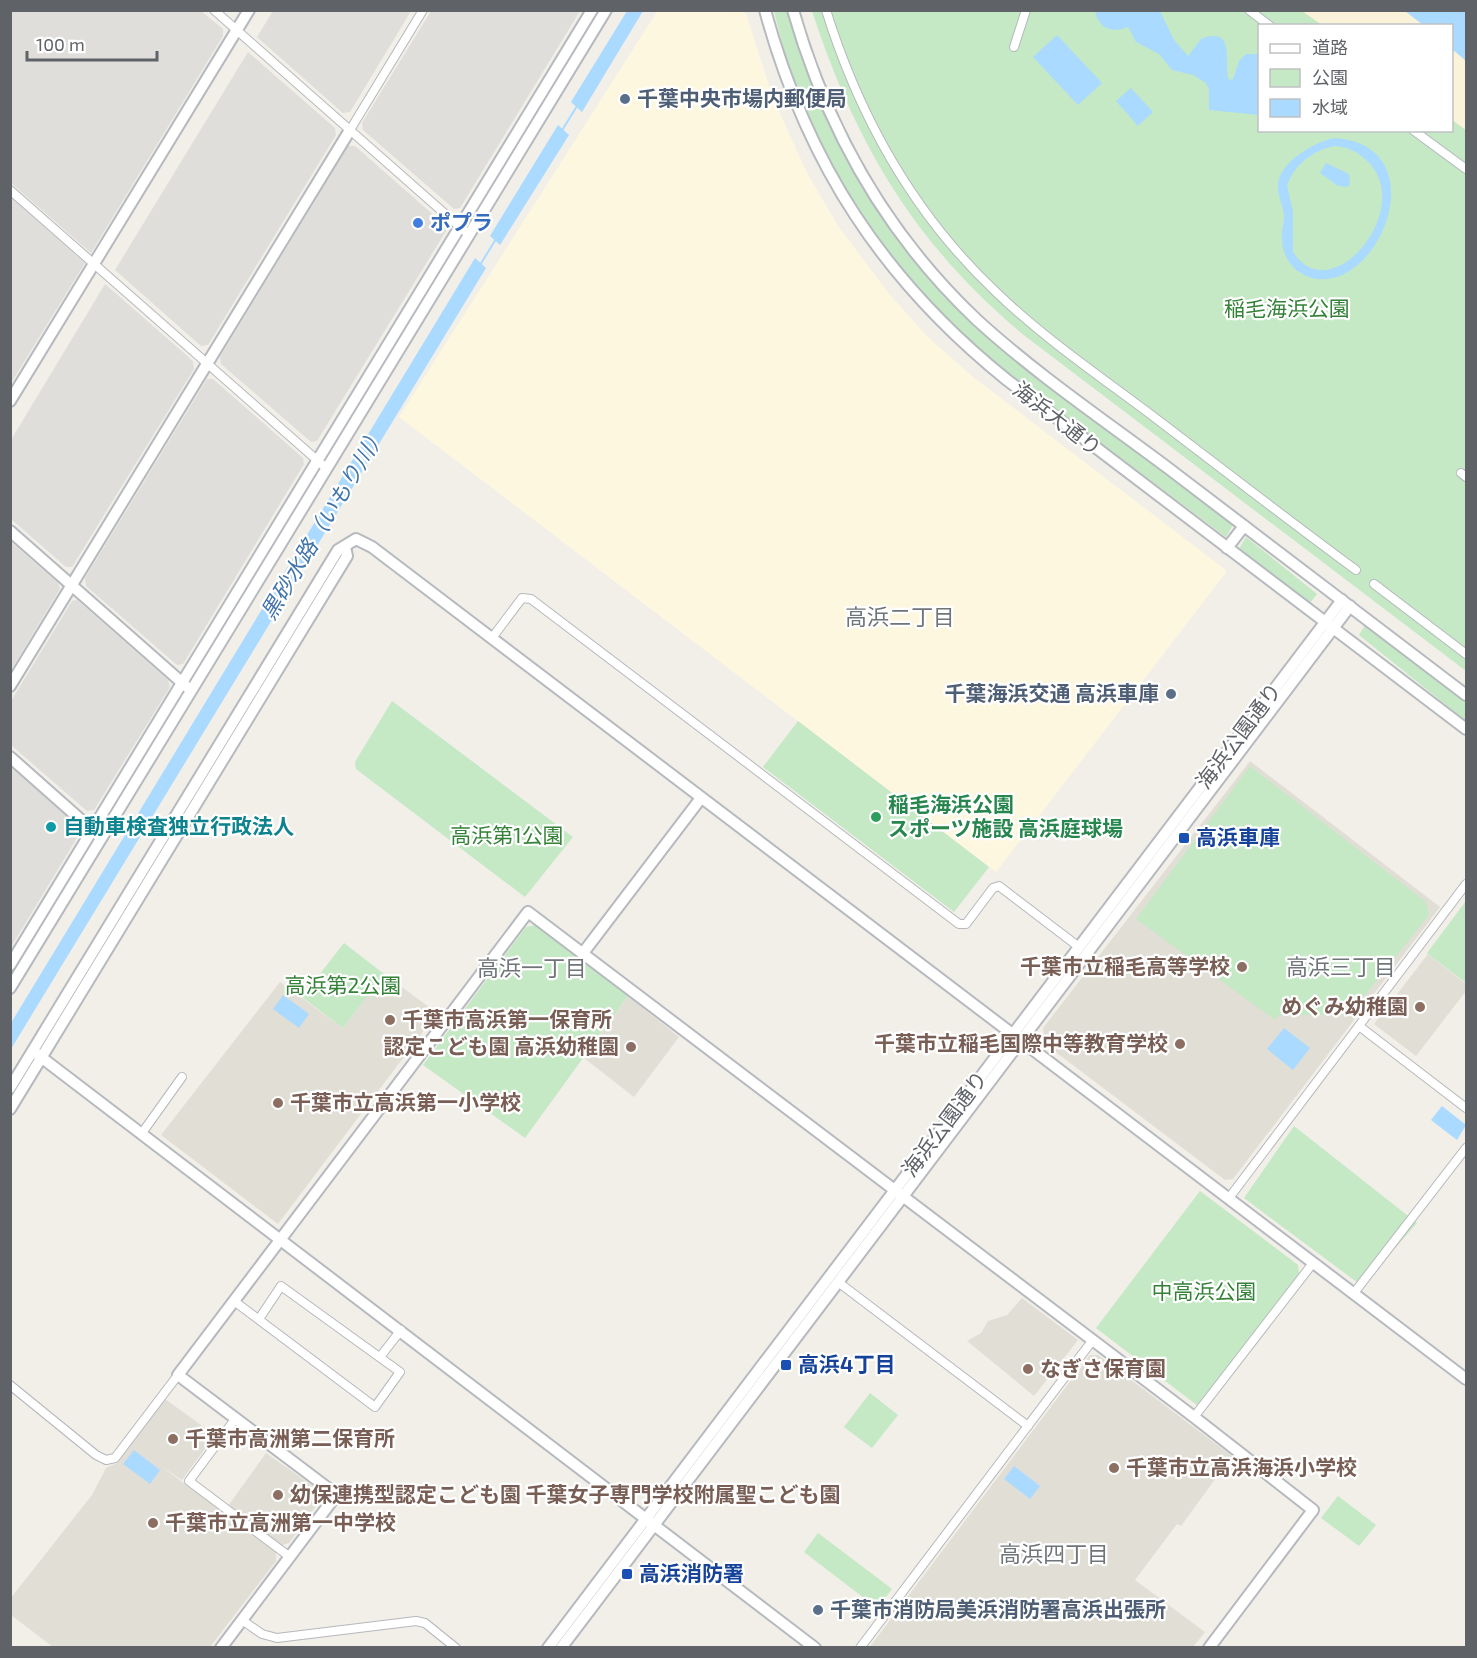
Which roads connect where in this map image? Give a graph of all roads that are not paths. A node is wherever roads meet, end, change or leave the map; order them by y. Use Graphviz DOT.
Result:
graph roads {
  1 [pos="214,10"];
  2 [pos="249,10"];
  3 [pos="423,10"];
  4 [pos="592,10"];
  5 [pos="606,10"];
  6 [pos="765,10"];
  7 [pos="793,10"];
  8 [pos="826,10"];
  9 [pos="1026,10"];
  10 [pos="1249,10"];
  11 [pos="1267,24"];
  12 [pos="237,31"];
  13 [pos="1014,47"];
  14 [pos="350,130"];
  15 [pos="1416,132"];
  16 [pos="1467,169"];
  17 [pos="10,190"];
  18 [pos="460,227"];
  19 [pos="470,235"];
  20 [pos="94,264"];
  21 [pos="207,364"];
  22 [pos="10,401"];
  23 [pos="322,465"];
  24 [pos="1244,526"];
  25 [pos="10,531"];
  26 [pos="1227,548"];
  27 [pos="1356,570"];
  28 [pos="1374,584"];
  29 [pos="72,586"];
  30 [pos="1346,603"];
  31 [pos="1329,626"];
  32 [pos="492,638"];
  33 [pos="1467,654"];
  34 [pos="182,683"];
  35 [pos="10,686"];
  36 [pos="192,691"];
  37 [pos="1467,694"];
  38 [pos="1467,729"];
  39 [pos="10,757"];
  40 [pos="701,798"];
  41 [pos="93,830"];
  42 [pos="102,839"];
  43 [pos="1467,884"];
  44 [pos="1080,947"];
  45 [pos="583,953"];
  46 [pos="10,965"];
  47 [pos="14,975"];
  48 [pos="10,988"];
  49 [pos="1359,1026"];
  50 [pos="1018,1037"];
  51 [pos="38,1054"];
  52 [pos="182,1077"];
  53 [pos="10,1088"];
  54 [pos="1467,1108"];
  55 [pos="10,1109"];
  56 [pos="142,1133"];
  57 [pos="1467,1148"];
  58 [pos="899,1193"];
  59 [pos="1229,1198"];
  60 [pos="281,1239"];
  61 [pos="1313,1263"];
  62 [pos="838,1282"];
  63 [pos="1354,1293"];
  64 [pos="234,1301"];
  65 [pos="259,1319"];
  66 [pos="401,1330"];
  67 [pos="1092,1341"];
  68 [pos="380,1358"];
  69 [pos="178,1375"];
  70 [pos="1467,1378"];
  71 [pos="10,1385"];
  72 [pos="1194,1417"];
  73 [pos="236,1418"];
  74 [pos="1028,1426"];
  75 [pos="651,1521"];
  76 [pos="290,1557"];
  77 [pos="242,1620"];
  78 [pos="221,1647"];
  79 [pos="456,1647"];
  80 [pos="548,1647"];
  81 [pos="561,1647"];
  82 [pos="814,1647"];
  83 [pos="860,1647"];
  84 [pos="1209,1647"];
  1 -- 12 [label="street"];
  2 -- 12 [label="street"];
  3 -- 14 [label="street"];
  4 -- 18 [label="street"];
  5 -- 19 [label="street"];
  6 -- 26 [label="street, 海浜大通り"];
  7 -- 24 [label="street, 海浜大通り"];
  8 -- 27 [label="street"];
  9 -- 13 [label="street"];
  10 -- 11 [label="street"];
  12 -- 14 [label="street"];
  12 -- 20 [label="street"];
  14 -- 18 [label="street"];
  14 -- 21 [label="street"];
  15 -- 16 [label="street"];
  17 -- 20 [label="street"];
  18 -- 19 [label="street"];
  18 -- 23 [label="street"];
  19 -- 23 [label="street"];
  20 -- 21 [label="street"];
  20 -- 22 [label="street"];
  21 -- 23 [label="street"];
  21 -- 29 [label="street"];
  23 -- 34 [label="street"];
  23 -- 36 [label="street"];
  24 -- 26 [label="street"];
  24 -- 30 [label="street, 海浜大通り"];
  25 -- 29 [label="street"];
  26 -- 31 [label="street, 海浜大通り"];
  28 -- 33 [label="street"];
  29 -- 34 [label="street"];
  29 -- 35 [label="street"];
  30 -- 31 [label="street, 海浜公園通り"];
  30 -- 37 [label="street, 海浜大通り"];
  31 -- 38 [label="street, 海浜大通り"];
  31 -- 44 [label="street, 海浜公園通り"];
  31 -- 50 [label="street, 海浜公園通り"];
  32 -- 40 [label="street"];
  32 -- 44 [label="street"];
  32 -- 51 [label="street"];
  34 -- 36 [label="street"];
  34 -- 41 [label="street"];
  36 -- 42 [label="street"];
  39 -- 41 [label="street"];
  40 -- 45 [label="street"];
  40 -- 50 [label="street"];
  41 -- 42 [label="street"];
  41 -- 46 [label="street"];
  42 -- 47 [label="street"];
  43 -- 49 [label="street"];
  44 -- 50 [label="street, 海浜公園通り"];
  45 -- 58 [label="street"];
  45 -- 60 [label="street"];
  47 -- 48 [label="street"];
  49 -- 54 [label="street"];
  49 -- 59 [label="street"];
  50 -- 58 [label="street, 海浜公園通り"];
  50 -- 59 [label="street"];
  51 -- 53 [label="street"];
  51 -- 55 [label="street"];
  51 -- 56 [label="street"];
  52 -- 56 [label="street"];
  56 -- 60 [label="street"];
  57 -- 63 [label="street"];
  58 -- 62 [label="street, 海浜公園通り"];
  58 -- 67 [label="street"];
  58 -- 75 [label="street, 海浜公園通り"];
  59 -- 61 [label="street"];
  60 -- 64 [label="street"];
  60 -- 66 [label="street"];
  61 -- 63 [label="street"];
  61 -- 72 [label="street"];
  62 -- 74 [label="street"];
  62 -- 75 [label="street, 海浜公園通り"];
  63 -- 70 [label="street"];
  64 -- 65 [label="street"];
  64 -- 69 [label="street"];
  65 -- 68 [label="street"];
  65 -- 68 [label="street"];
  66 -- 68 [label="street"];
  66 -- 75 [label="street"];
  67 -- 72 [label="street"];
  67 -- 74 [label="street"];
  69 -- 71 [label="street"];
  69 -- 73 [label="street"];
  72 -- 84 [label="street"];
  73 -- 76 [label="street"];
  73 -- 76 [label="street"];
  74 -- 83 [label="street"];
  75 -- 80 [label="street, 海浜公園通り"];
  75 -- 81 [label="street, 海浜公園通り"];
  75 -- 82 [label="street"];
  76 -- 77 [label="street"];
  77 -- 78 [label="street"];
  77 -- 79 [label="street"];
}
